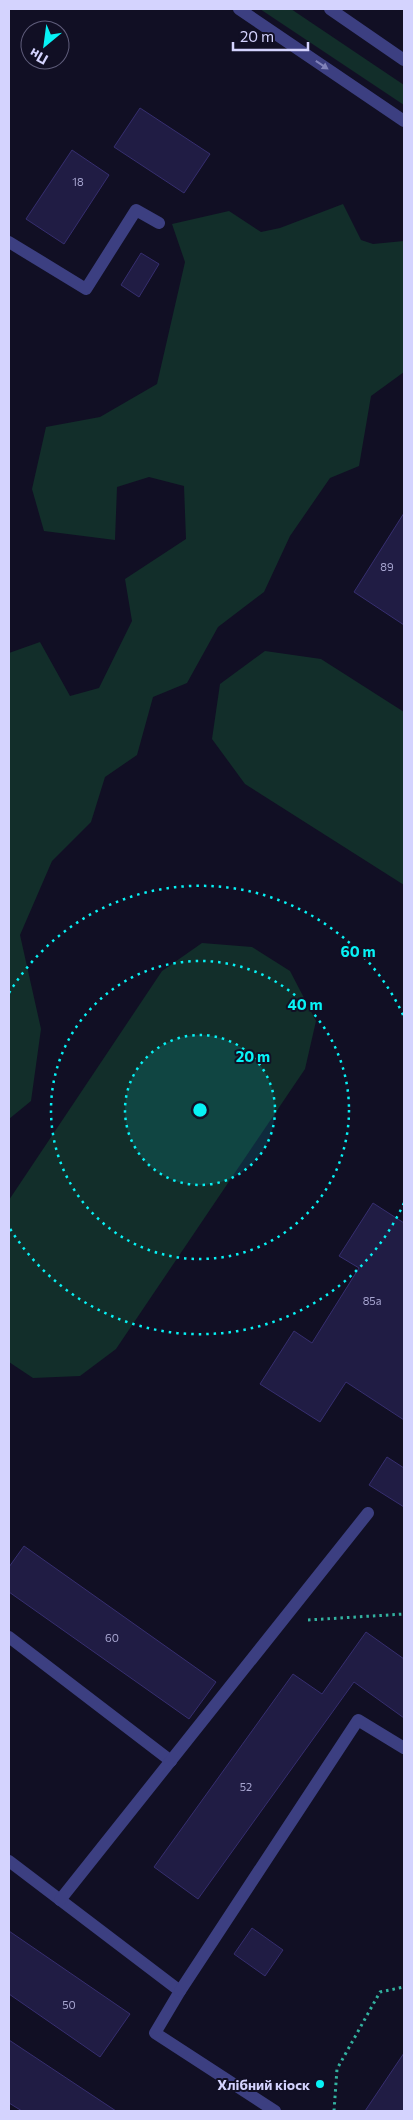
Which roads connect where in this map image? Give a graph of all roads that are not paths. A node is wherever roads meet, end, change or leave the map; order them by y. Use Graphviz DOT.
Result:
graph roads {
  1 [pos="238,9"];
  2 [pos="330,9"];
  3 [pos="404,60"];
  4 [pos="404,121"];
  5 [pos="159,223"];
  6 [pos="9,242"];
  7 [pos="368,1513"];
  8 [pos="9,1637"];
  9 [pos="404,1748"];
  10 [pos="171,1761"];
  11 [pos="9,1862"];
  12 [pos="60,1900"];
  13 [pos="180,1991"];
  14 [pos="275,2111"];
  1 -- 4 [label="street, one-way"];
  2 -- 3 [label="street"];
  5 -- 6 [label="street"];
  7 -- 10 [label="street"];
  8 -- 10 [label="street"];
  9 -- 13 [label="street"];
  10 -- 12 [label="street"];
  11 -- 12 [label="street"];
  12 -- 13 [label="street"];
  13 -- 14 [label="street"];
}
